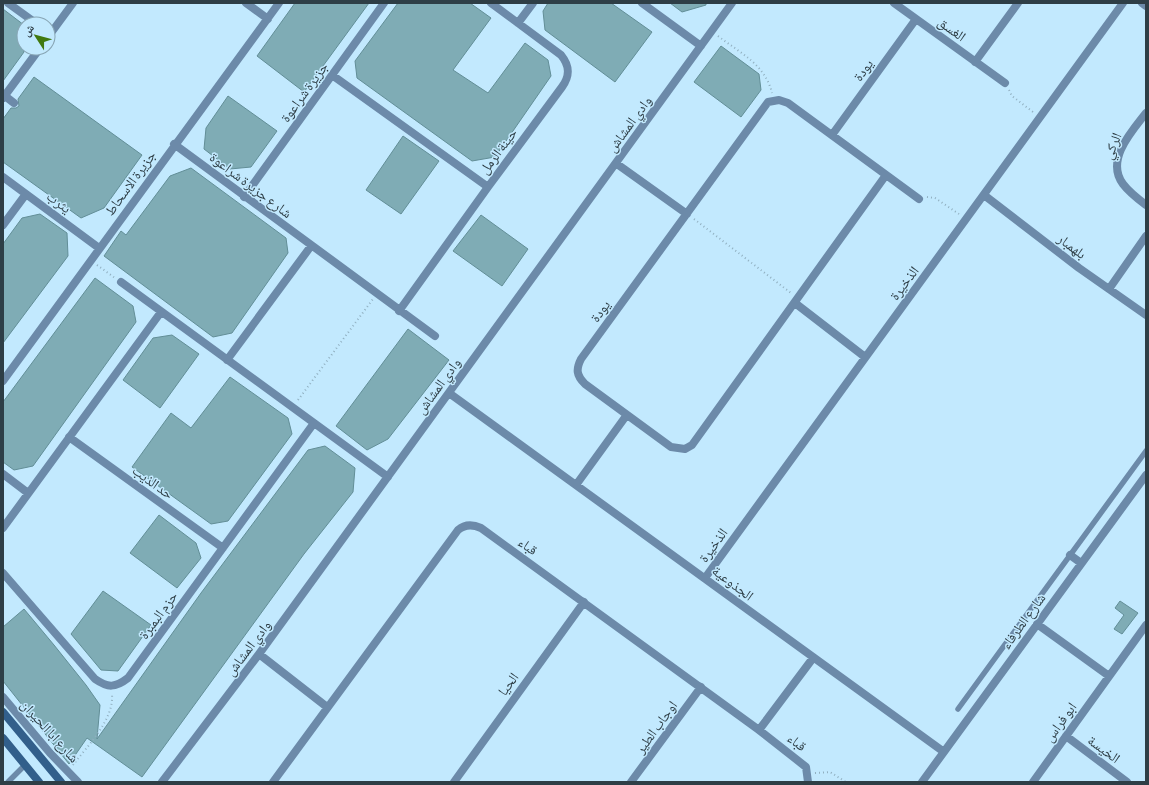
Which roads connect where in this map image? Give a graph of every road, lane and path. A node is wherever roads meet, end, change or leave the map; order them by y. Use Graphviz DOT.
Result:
graph roads {
  1 [pos="8,3"];
  2 [pos="73,3"];
  3 [pos="246,3"];
  4 [pos="279,3"];
  5 [pos="384,3"];
  6 [pos="491,3"];
  7 [pos="533,3"];
  8 [pos="642,3"];
  9 [pos="732,3"];
  10 [pos="894,3"];
  11 [pos="1018,3"];
  12 [pos="1123,3"];
  13 [pos="1142,3"];
  14 [pos="1146,6"];
  15 [pos="26,16"];
  16 [pos="268,19"];
  17 [pos="916,19"];
  18 [pos="518,23"];
  19 [pos="56,25"];
  20 [pos="712,32"];
  21 [pos="701,46"];
  22 [pos="34,56"];
  23 [pos="975,62"];
  24 [pos="332,75"];
  25 [pos="1006,84"];
  26 [pos="4,97"];
  27 [pos="774,100"];
  28 [pos="14,102"];
  29 [pos="1146,113"];
  30 [pos="1041,117"];
  31 [pos="832,135"];
  32 [pos="174,144"];
  33 [pos="617,164"];
  34 [pos="886,175"];
  35 [pos="3,177"];
  36 [pos="488,187"];
  37 [pos="26,194"];
  38 [pos="984,195"];
  39 [pos="244,197"];
  40 [pos="919,199"];
  41 [pos="1146,205"];
  42 [pos="687,214"];
  43 [pos="967,220"];
  44 [pos="3,225"];
  45 [pos="1146,236"];
  46 [pos="312,246"];
  47 [pos="99,248"];
  48 [pos="90,260"];
  49 [pos="121,282"];
  50 [pos="1108,289"];
  51 [pos="376,294"];
  52 [pos="796,301"];
  53 [pos="399,311"];
  54 [pos="161,312"];
  55 [pos="1146,314"];
  56 [pos="435,336"];
  57 [pos="865,357"];
  58 [pos="227,360"];
  59 [pos="3,381"];
  60 [pos="449,393"];
  61 [pos="293,408"];
  62 [pos="626,416"];
  63 [pos="314,423"];
  64 [pos="69,437"];
  65 [pos="1146,451"];
  66 [pos="3,474"];
  67 [pos="1146,475"];
  68 [pos="388,477"];
  69 [pos="576,485"];
  70 [pos="28,493"];
  71 [pos="3,528"];
  72 [pos="223,548"];
  73 [pos="1070,555"];
  74 [pos="1082,563"];
  75 [pos="3,572"];
  76 [pos="705,578"];
  77 [pos="584,602"];
  78 [pos="1037,624"];
  79 [pos="1146,625"];
  80 [pos="259,654"];
  81 [pos="813,658"];
  82 [pos="1109,676"];
  83 [pos="112,687"];
  84 [pos="701,687"];
  85 [pos="3,697"];
  86 [pos="327,707"];
  87 [pos="958,709"];
  88 [pos="3,712"];
  89 [pos="759,730"];
  90 [pos="1066,736"];
  91 [pos="3,738"];
  92 [pos="944,752"];
  93 [pos="25,765"];
  94 [pos="69,771"];
  95 [pos="808,773"];
  96 [pos="58,779"];
  97 [pos="8,782"];
  98 [pos="39,782"];
  99 [pos="67,782"];
  100 [pos="78,782"];
  101 [pos="162,782"];
  102 [pos="273,782"];
  103 [pos="454,782"];
  104 [pos="631,782"];
  105 [pos="808,782"];
  106 [pos="846,782"];
  107 [pos="922,782"];
  108 [pos="1032,782"];
  109 [pos="1128,782"];
  1 -- 15 [label="street"];
  2 -- 19 [label="street"];
  3 -- 16 [label="street"];
  4 -- 16 [label="street, جزيرة الاسحاط"];
  5 -- 24 [label="street, جزيرة شراعوة"];
  6 -- 18 [label="street, حينة الرمل"];
  7 -- 18 [label="street"];
  8 -- 21 [label="street"];
  9 -- 20 [label="street, وادي المشاش"];
  10 -- 17 [label="street, الغسق"];
  11 -- 23 [label="street"];
  12 -- 30 [label="street, الذخيرة"];
  13 -- 14 [label="street"];
  16 -- 32 [label="street, جزيرة الاسحاط"];
  17 -- 23 [label="street, الغسق"];
  17 -- 31 [label="street, يودة"];
  18 -- 36 [label="street, حينة الرمل"];
  20 -- 21 [label="street, وادي المشاش"];
  20 -- 27 [label="path"];
  21 -- 33 [label="street, وادي المشاش"];
  22 -- 26 [label="street"];
  23 -- 25 [label="street, الغسق"];
  24 -- 36 [label="street, حينة الرمل"];
  24 -- 39 [label="street, جزيرة شراعوة"];
  25 -- 30 [label="path"];
  26 -- 28 [label="street"];
  27 -- 31 [label="street"];
  27 -- 42 [label="street, يودة"];
  29 -- 41 [label="street, الركي"];
  30 -- 38 [label="street, الذخيرة"];
  31 -- 34 [label="street"];
  32 -- 39 [label="street, شارع جزيرة شراعوة"];
  32 -- 47 [label="street, جزيرة الاسحاط"];
  33 -- 42 [label="street"];
  33 -- 60 [label="street, وادي المشاش"];
  34 -- 40 [label="street"];
  34 -- 52 [label="street, يودة"];
  35 -- 37 [label="street, يثرب"];
  36 -- 53 [label="street"];
  37 -- 44 [label="street"];
  37 -- 47 [label="street, يثرب"];
  38 -- 43 [label="street, الذخيرة"];
  38 -- 50 [label="street, بلهمبار"];
  39 -- 46 [label="street, شارع جزيرة شراعوة"];
  40 -- 43 [label="path"];
  42 -- 52 [label="path"];
  42 -- 62 [label="street, يودة"];
  43 -- 57 [label="street, الذخيرة"];
  45 -- 50 [label="street"];
  46 -- 51 [label="street, شارع جزيرة شراعوة"];
  46 -- 58 [label="street"];
  47 -- 48 [label="street, جزيرة الاسحاط"];
  48 -- 49 [label="path"];
  48 -- 59 [label="street, جزيرة الاسحاط"];
  49 -- 54 [label="street"];
  50 -- 55 [label="street, بلهمبار"];
  51 -- 53 [label="street, شارع جزيرة شراعوة"];
  51 -- 61 [label="path"];
  52 -- 57 [label="street"];
  52 -- 62 [label="street, يودة"];
  53 -- 56 [label="street, شارع جزيرة شراعوة"];
  54 -- 58 [label="street"];
  54 -- 64 [label="street"];
  57 -- 76 [label="street, الذخيرة"];
  58 -- 61 [label="street"];
  60 -- 68 [label="street, وادي المشاش"];
  60 -- 69 [label="street, الجذوعية"];
  61 -- 63 [label="street"];
  62 -- 69 [label="street"];
  63 -- 68 [label="street"];
  63 -- 72 [label="street, حزم البمبرة"];
  64 -- 70 [label="street"];
  64 -- 72 [label="street, حد الذيب"];
  65 -- 73 [label="lane"];
  66 -- 70 [label="street"];
  67 -- 74 [label="street, شارع الطرفاء"];
  68 -- 80 [label="street, وادي المشاش"];
  69 -- 76 [label="street, الجذوعية"];
  70 -- 71 [label="street"];
  72 -- 83 [label="street, حزم البمبرة"];
  73 -- 74 [label="street"];
  73 -- 87 [label="lane"];
  74 -- 78 [label="street, شارع الطرفاء"];
  75 -- 83 [label="street"];
  76 -- 81 [label="street, الجذوعية"];
  77 -- 84 [label="street, قباء"];
  77 -- 86 [label="street, قباء"];
  77 -- 103 [label="street, الحيا"];
  78 -- 82 [label="street"];
  78 -- 92 [label="street, شارع الطرفاء"];
  79 -- 82 [label="street, ابو فراس"];
  80 -- 86 [label="street"];
  80 -- 101 [label="street, وادي المشاش"];
  81 -- 89 [label="street"];
  81 -- 92 [label="street, الجذوعية"];
  82 -- 90 [label="street, ابو فراس"];
  83 -- 94 [label="path"];
  84 -- 89 [label="street, قباء"];
  84 -- 104 [label="street, اوجاب الطير"];
  85 -- 94 [label="street, شارع ابا الحيران"];
  86 -- 102 [label="street, قباء"];
  88 -- 96 [label="street, شارع ابا الحيران"];
  89 -- 95 [label="street, قباء"];
  90 -- 108 [label="street, ابو فراس"];
  90 -- 109 [label="street, الخيسة"];
  91 -- 93 [label="street"];
  92 -- 107 [label="street, شارع الطرفاء"];
  93 -- 97 [label="lane"];
  93 -- 98 [label="street"];
  94 -- 100 [label="street, شارع ابا الحيران"];
  95 -- 105 [label="street, قباء"];
  95 -- 106 [label="path"];
  96 -- 99 [label="street"];
}
